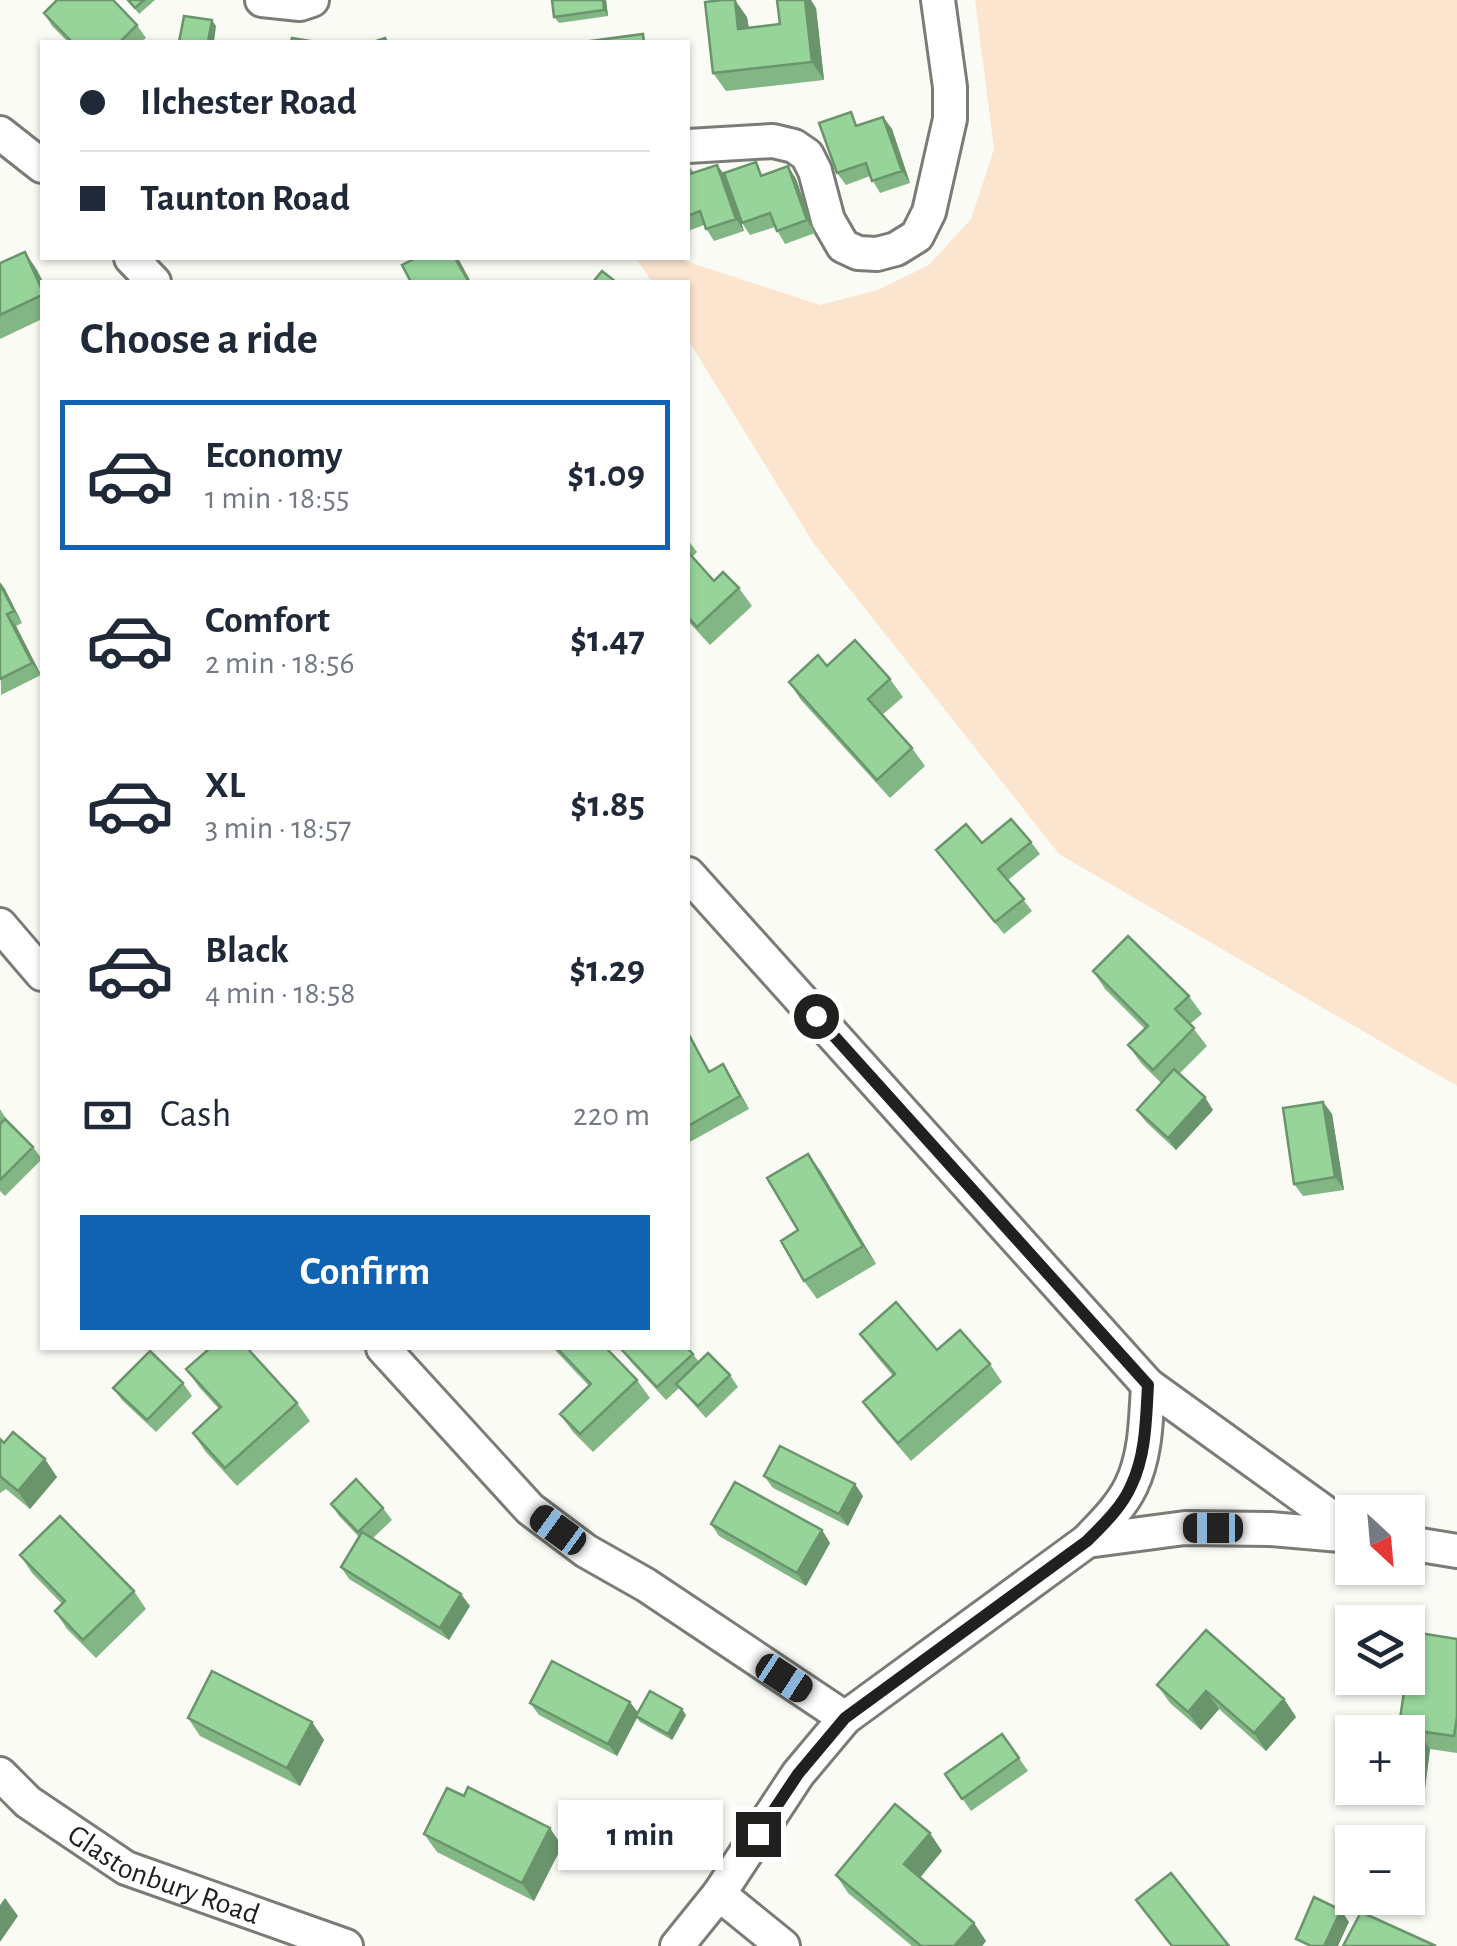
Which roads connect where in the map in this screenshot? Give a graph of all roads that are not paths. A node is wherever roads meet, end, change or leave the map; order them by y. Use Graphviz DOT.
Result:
graph roads {
  1 [pos="262,0"];
  2 [pos="312,0"];
  3 [pos="938,0"];
  4 [pos="0,133"];
  5 [pos="690,146"];
  6 [pos="40,164"];
  7 [pos="133,260"];
  8 [pos="152,280"];
  9 [pos="690,876"];
  10 [pos="0,925"];
  11 [pos="40,972"];
  12 [pos="385,1350"];
  13 [pos="1148,1385"];
  14 [pos="1335,1522"];
  15 [pos="1335,1533"];
  16 [pos="1087,1541"];
  17 [pos="1425,1545"];
  18 [pos="1457,1550"];
  19 [pos="845,1718"];
  20 [pos="0,1774"];
  21 [pos="719,1894"];
  22 [pos="346,1946"];
  23 [pos="677,1946"];
  24 [pos="783,1946"];
  1 -- 2 [label="street"];
  3 -- 5 [label="street"];
  4 -- 6 [label="street"];
  7 -- 8 [label="street"];
  9 -- 13 [label="street"];
  10 -- 11 [label="street"];
  12 -- 19 [label="street"];
  13 -- 14 [label="street"];
  13 -- 16 [label="street"];
  15 -- 16 [label="street"];
  16 -- 19 [label="street"];
  17 -- 18 [label="street"];
  19 -- 21 [label="street"];
  20 -- 22 [label="street, Glastonbury Road"];
  21 -- 23 [label="street"];
  21 -- 24 [label="street"];
}
